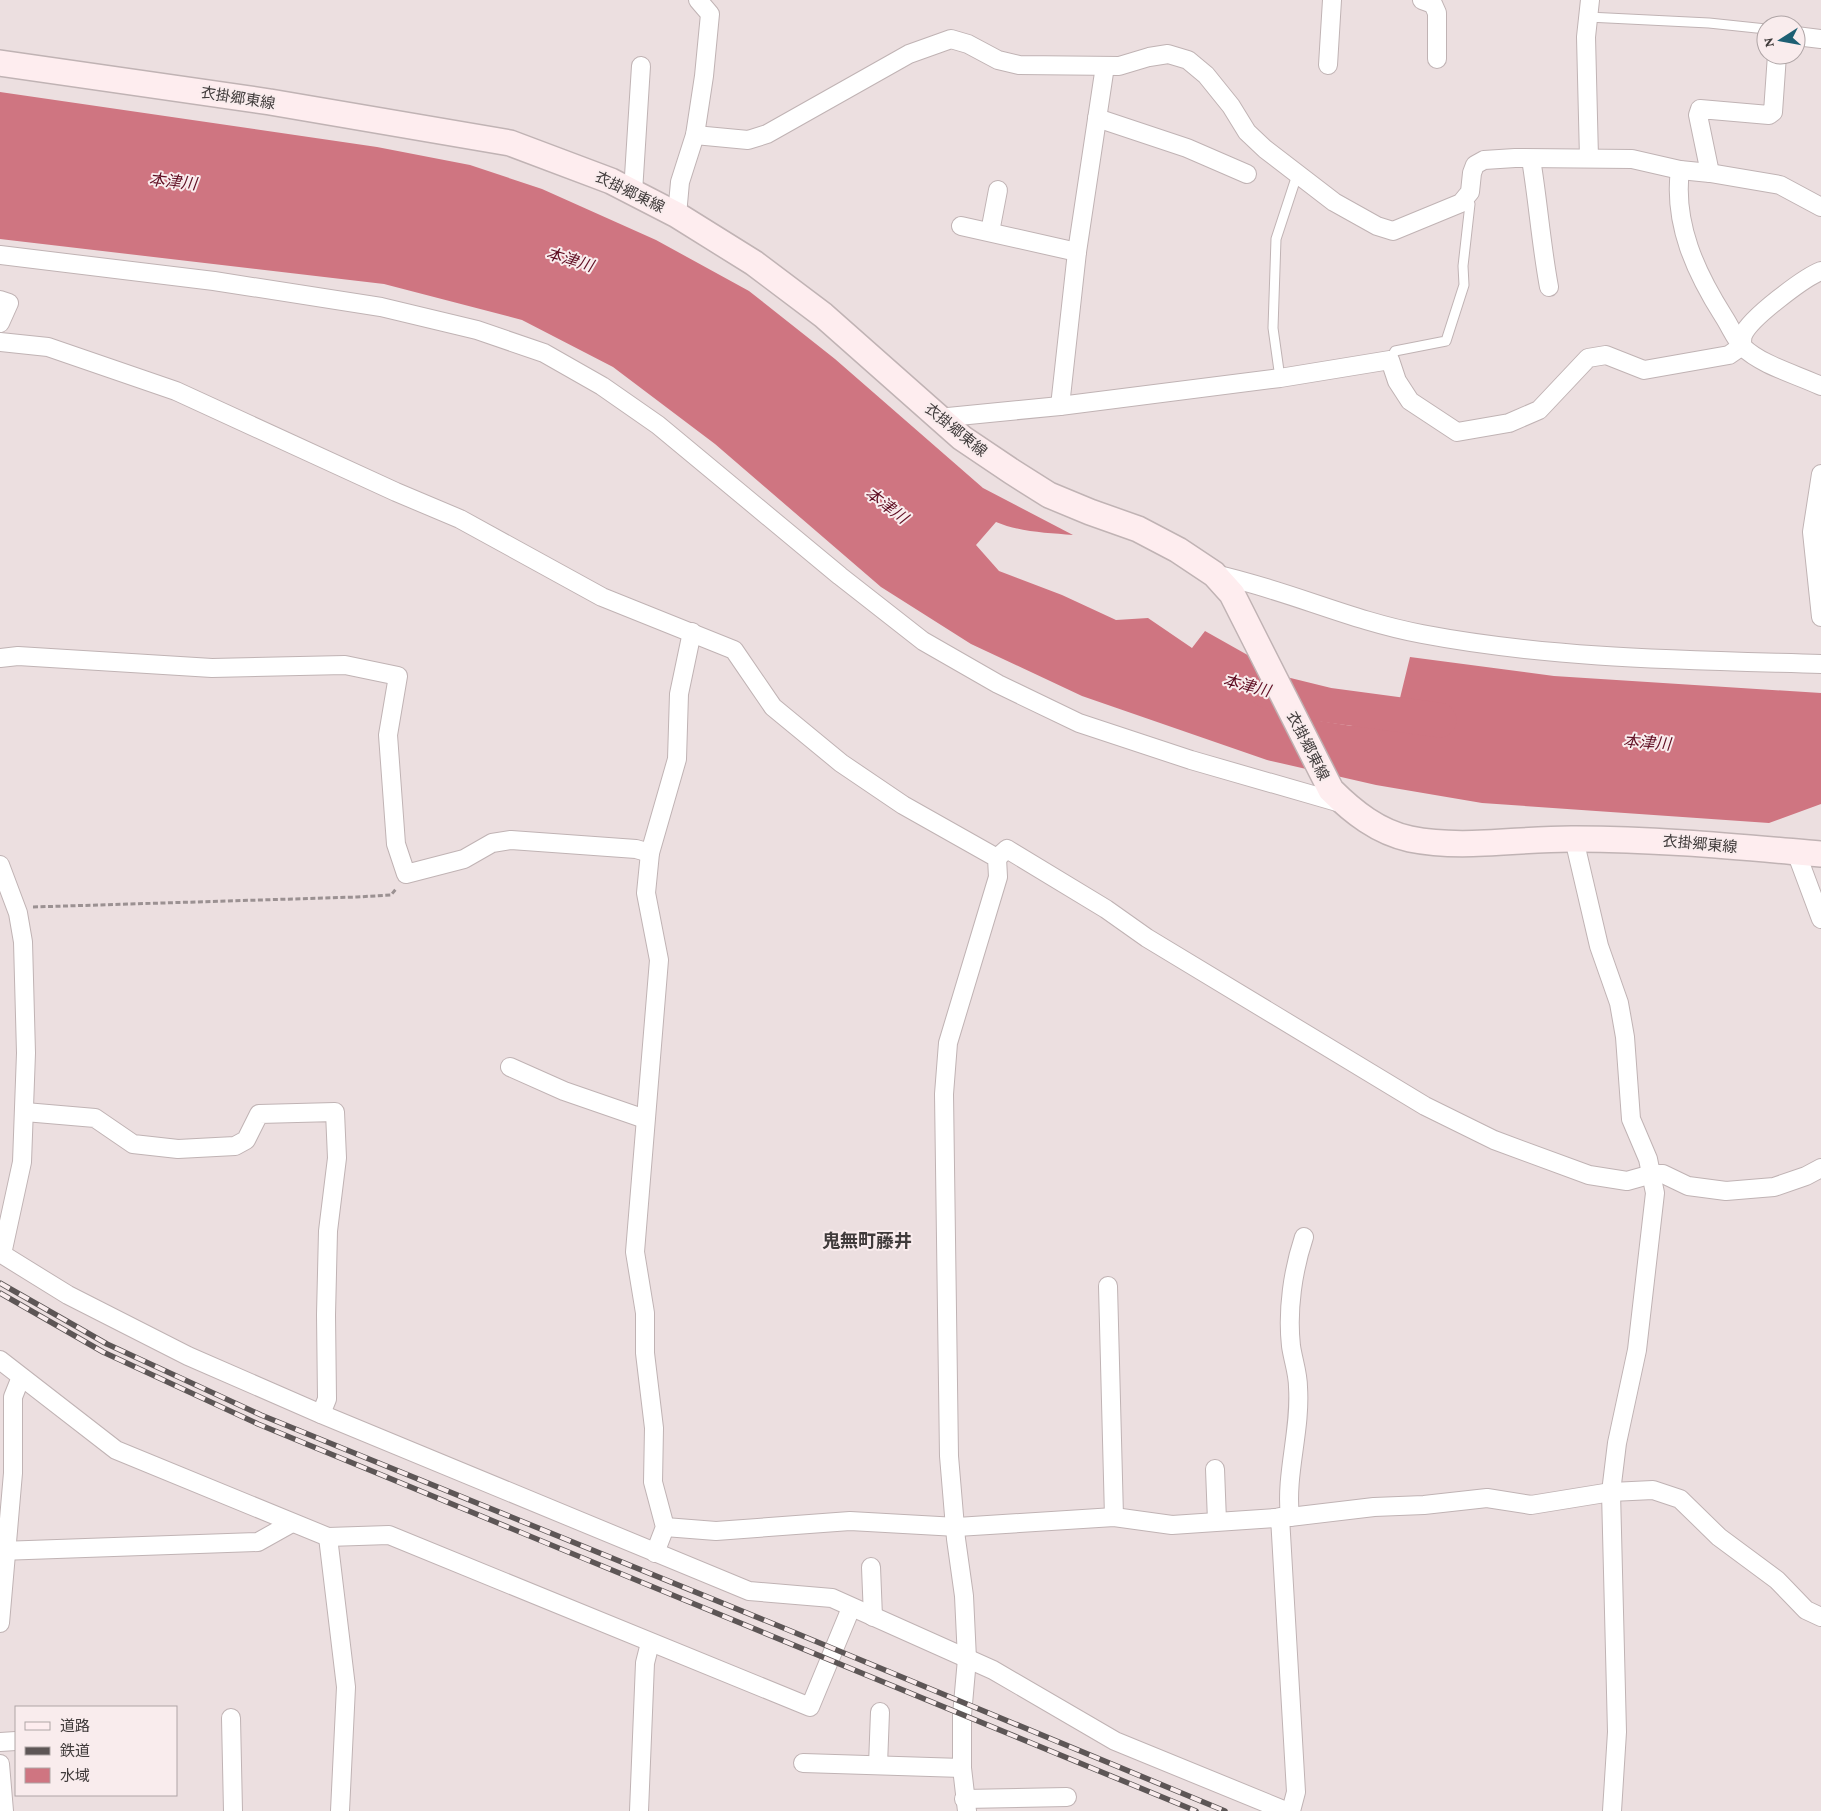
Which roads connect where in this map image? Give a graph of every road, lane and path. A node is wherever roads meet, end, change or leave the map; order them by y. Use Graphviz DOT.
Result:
graph roads {
  1 [pos="698,0"];
  2 [pos="1332,0"];
  3 [pos="1422,0"];
  4 [pos="1589,9"];
  5 [pos="1756,28"];
  6 [pos="1806,37"];
  7 [pos="1821,39"];
  8 [pos="1437,59"];
  9 [pos="0,63"];
  10 [pos="1328,65"];
  11 [pos="1776,65"];
  12 [pos="641,66"];
  13 [pos="1105,66"];
  14 [pos="1097,118"];
  15 [pos="695,134"];
  16 [pos="1531,158"];
  17 [pos="1589,158"];
  18 [pos="1680,170"];
  19 [pos="1710,173"];
  20 [pos="1247,174"];
  21 [pos="1297,175"];
  22 [pos="998,190"];
  23 [pos="633,192"];
  24 [pos="1466,198"];
  25 [pos="1821,207"];
  26 [pos="677,215"];
  27 [pos="961,226"];
  28 [pos="990,232"];
  29 [pos="1078,252"];
  30 [pos="0,255"];
  31 [pos="1821,271"];
  32 [pos="1549,287"];
  33 [pos="0,300"];
  34 [pos="0,323"];
  35 [pos="0,342"];
  36 [pos="1742,346"];
  37 [pos="1390,360"];
  38 [pos="1280,378"];
  39 [pos="1821,386"];
  40 [pos="1060,406"];
  41 [pos="938,418"];
  42 [pos="1821,474"];
  43 [pos="1214,574"];
  44 [pos="1821,616"];
  45 [pos="692,632"];
  46 [pos="0,658"];
  47 [pos="1821,664"];
  48 [pos="1338,797"];
  49 [pos="1574,839"];
  50 [pos="1796,852"];
  51 [pos="650,853"];
  52 [pos="1821,854"];
  53 [pos="997,858"];
  54 [pos="0,865"];
  55 [pos="406,874"];
  56 [pos="18,913"];
  57 [pos="1821,919"];
  58 [pos="510,1067"];
  59 [pos="25,1112"];
  60 [pos="645,1119"];
  61 [pos="1821,1168"];
  62 [pos="1652,1174"];
  63 [pos="1304,1236"];
  64 [pos="1,1254"];
  65 [pos="1108,1286"];
  66 [pos="0,1360"];
  67 [pos="21,1377"];
  68 [pos="321,1414"];
  69 [pos="1215,1469"];
  70 [pos="1611,1492"];
  71 [pos="1114,1517"];
  72 [pos="1285,1517"];
  73 [pos="1217,1521"];
  74 [pos="292,1523"];
  75 [pos="664,1527"];
  76 [pos="957,1527"];
  77 [pos="328,1537"];
  78 [pos="3,1551"];
  79 [pos="655,1553"];
  80 [pos="871,1567"];
  81 [pos="851,1608"];
  82 [pos="873,1617"];
  83 [pos="1821,1618"];
  84 [pos="0,1623"];
  85 [pos="650,1643"];
  86 [pos="967,1659"];
  87 [pos="880,1712"];
  88 [pos="232,1718"];
  89 [pos="15,1741"];
  90 [pos="0,1742"];
  91 [pos="804,1762"];
  92 [pos="0,1764"];
  93 [pos="878,1766"];
  94 [pos="962,1768"];
  95 [pos="1068,1797"];
  96 [pos="965,1805"];
  97 [pos="4,1811"];
  98 [pos="233,1811"];
  99 [pos="340,1811"];
  100 [pos="639,1811"];
  101 [pos="1286,1811"];
  102 [pos="1290,1811"];
  103 [pos="1612,1811"];
  1 -- 15 [label="street"];
  2 -- 10 [label="street"];
  3 -- 8 [label="street"];
  4 -- 5 [label="lane"];
  4 -- 17 [label="street"];
  6 -- 7 [label="street"];
  9 -- 23 [label="main road, 衣掛郷東線"];
  11 -- 19 [label="street"];
  12 -- 23 [label="street"];
  13 -- 14 [label="street"];
  13 -- 15 [label="street"];
  13 -- 21 [label="street"];
  14 -- 20 [label="street"];
  14 -- 29 [label="street"];
  15 -- 26 [label="street"];
  16 -- 17 [label="street"];
  16 -- 24 [label="street"];
  16 -- 32 [label="street"];
  17 -- 18 [label="street"];
  18 -- 19 [label="street"];
  18 -- 36 [label="street"];
  19 -- 25 [label="street"];
  21 -- 24 [label="street"];
  21 -- 38 [label="lane"];
  22 -- 28 [label="street"];
  23 -- 26 [label="main road, 衣掛郷東線"];
  24 -- 37 [label="lane"];
  26 -- 41 [label="main road, 衣掛郷東線"];
  27 -- 28 [label="street"];
  28 -- 29 [label="street"];
  29 -- 40 [label="street"];
  30 -- 48 [label="street"];
  31 -- 36 [label="street"];
  33 -- 34 [label="street"];
  35 -- 45 [label="street"];
  36 -- 37 [label="street"];
  36 -- 39 [label="street"];
  37 -- 38 [label="street"];
  38 -- 40 [label="street"];
  40 -- 41 [label="street"];
  41 -- 43 [label="main road, 衣掛郷東線"];
  42 -- 44 [label="street"];
  43 -- 47 [label="street"];
  43 -- 48 [label="main road, 衣掛郷東線"];
  45 -- 51 [label="street"];
  45 -- 53 [label="street"];
  46 -- 55 [label="street"];
  48 -- 49 [label="main road, 衣掛郷東線"];
  49 -- 50 [label="main road, 衣掛郷東線"];
  49 -- 62 [label="street"];
  50 -- 52 [label="main road, 衣掛郷東線"];
  50 -- 57 [label="street"];
  51 -- 55 [label="street"];
  51 -- 60 [label="street"];
  53 -- 62 [label="street"];
  53 -- 76 [label="street"];
  54 -- 56 [label="street"];
  55 -- 56 [label="path"];
  56 -- 59 [label="street"];
  58 -- 60 [label="street"];
  59 -- 64 [label="street"];
  59 -- 68 [label="street"];
  60 -- 75 [label="street"];
  61 -- 62 [label="street"];
  62 -- 70 [label="street"];
  63 -- 72 [label="street"];
  64 -- 68 [label="street"];
  65 -- 71 [label="street"];
  66 -- 67 [label="street"];
  67 -- 74 [label="street"];
  67 -- 78 [label="street"];
  68 -- 79 [label="street"];
  69 -- 73 [label="street"];
  70 -- 72 [label="street"];
  70 -- 83 [label="street"];
  70 -- 103 [label="street"];
  71 -- 73 [label="street"];
  71 -- 76 [label="street"];
  72 -- 73 [label="street"];
  72 -- 102 [label="street"];
  74 -- 77 [label="street"];
  74 -- 78 [label="street"];
  75 -- 76 [label="street"];
  75 -- 79 [label="street"];
  76 -- 86 [label="street"];
  77 -- 85 [label="street"];
  77 -- 99 [label="street"];
  78 -- 84 [label="street"];
  79 -- 81 [label="street"];
  80 -- 82 [label="street"];
  81 -- 82 [label="street"];
  81 -- 85 [label="street"];
  82 -- 86 [label="street"];
  85 -- 100 [label="street"];
  86 -- 94 [label="street"];
  86 -- 101 [label="street"];
  87 -- 93 [label="street"];
  88 -- 98 [label="street"];
  89 -- 90 [label="street"];
  91 -- 93 [label="street"];
  92 -- 97 [label="street"];
  93 -- 94 [label="street"];
  94 -- 96 [label="street"];
  95 -- 96 [label="street"];
}
